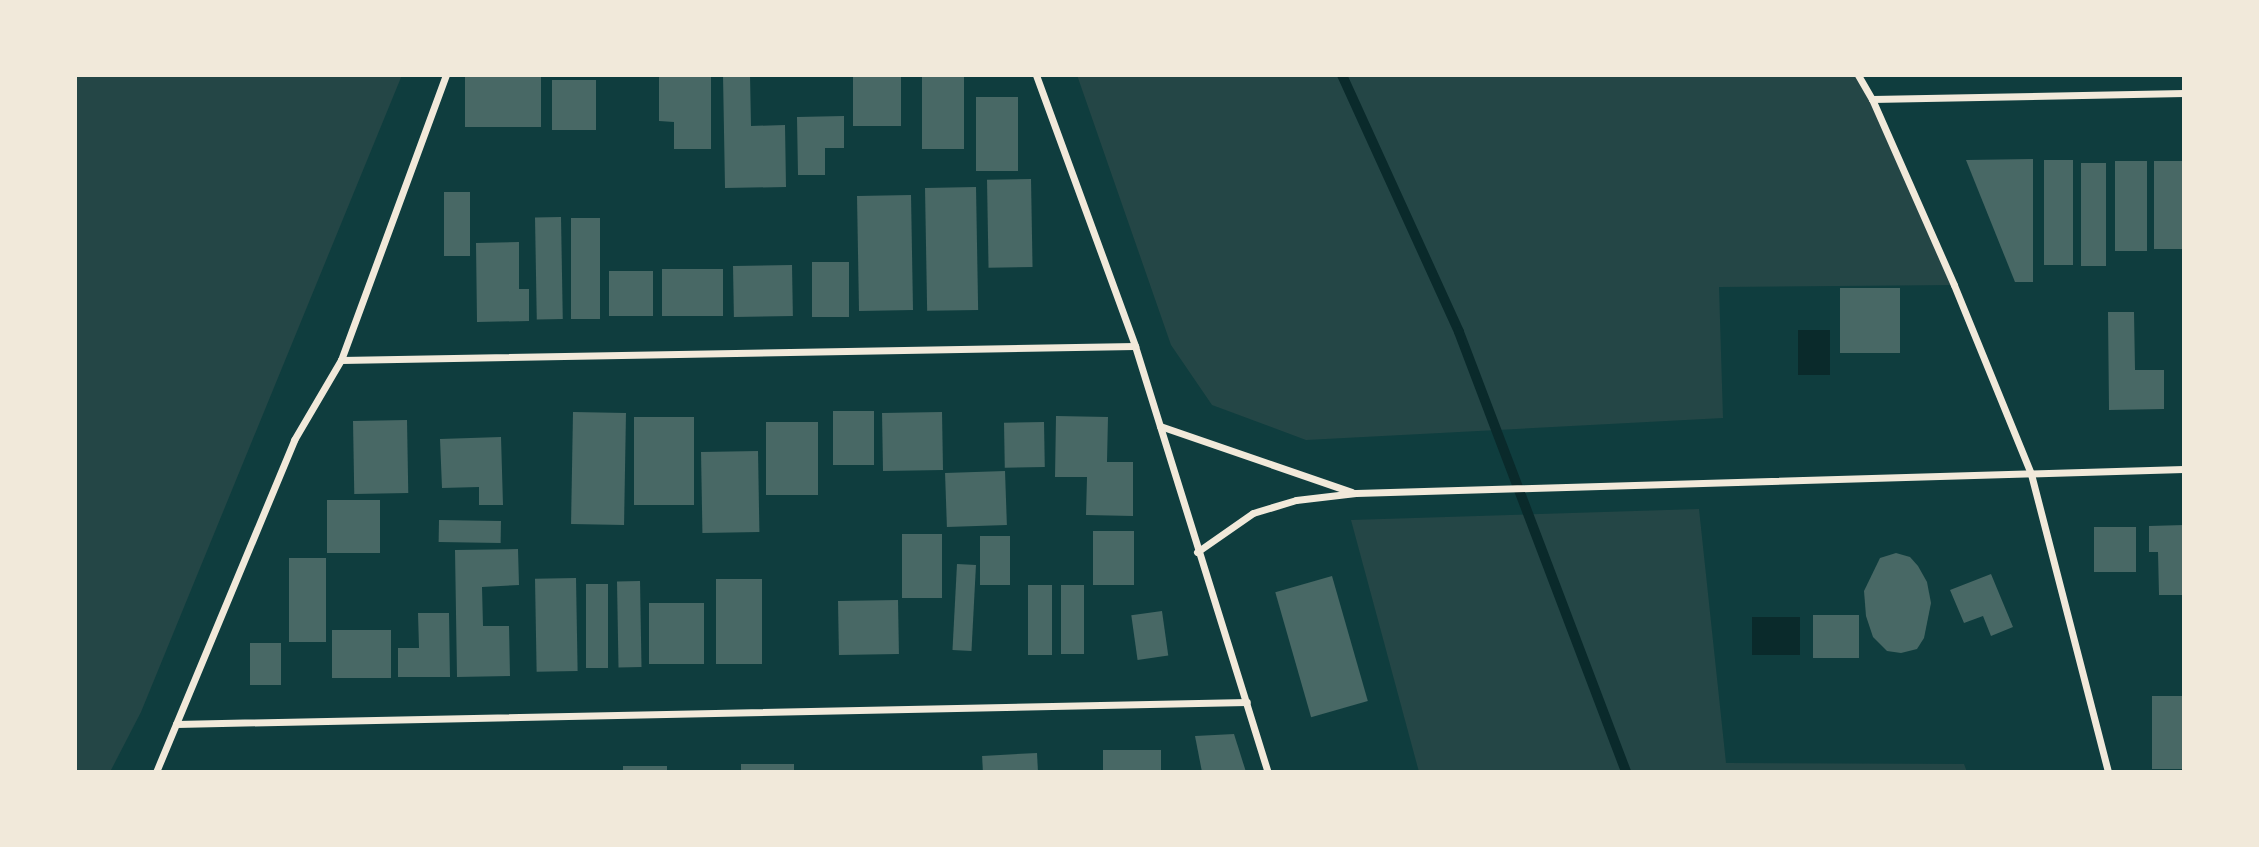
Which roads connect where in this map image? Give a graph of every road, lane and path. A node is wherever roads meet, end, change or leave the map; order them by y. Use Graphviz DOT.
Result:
graph roads {
  1 [pos="446,75"];
  2 [pos="1036,75"];
  3 [pos="1858,75"];
  4 [pos="2184,93"];
  5 [pos="1872,99"];
  6 [pos="1135,346"];
  7 [pos="341,360"];
  8 [pos="1160,426"];
  9 [pos="2184,469"];
  10 [pos="2031,474"];
  11 [pos="1356,493"];
  12 [pos="1197,552"];
  13 [pos="1247,702"];
  14 [pos="176,724"];
  15 [pos="156,772"];
  16 [pos="1268,772"];
  17 [pos="2108,772"];
  1 -- 7 [label="street"];
  2 -- 6 [label="street"];
  3 -- 5 [label="street"];
  4 -- 5 [label="street"];
  5 -- 10 [label="street"];
  6 -- 7 [label="street"];
  6 -- 8 [label="street"];
  7 -- 14 [label="street"];
  8 -- 11 [label="street"];
  8 -- 12 [label="street"];
  9 -- 10 [label="street"];
  10 -- 11 [label="street"];
  10 -- 17 [label="street"];
  11 -- 12 [label="street"];
  12 -- 13 [label="street"];
  13 -- 14 [label="street"];
  13 -- 16 [label="street"];
  14 -- 15 [label="street"];
}
